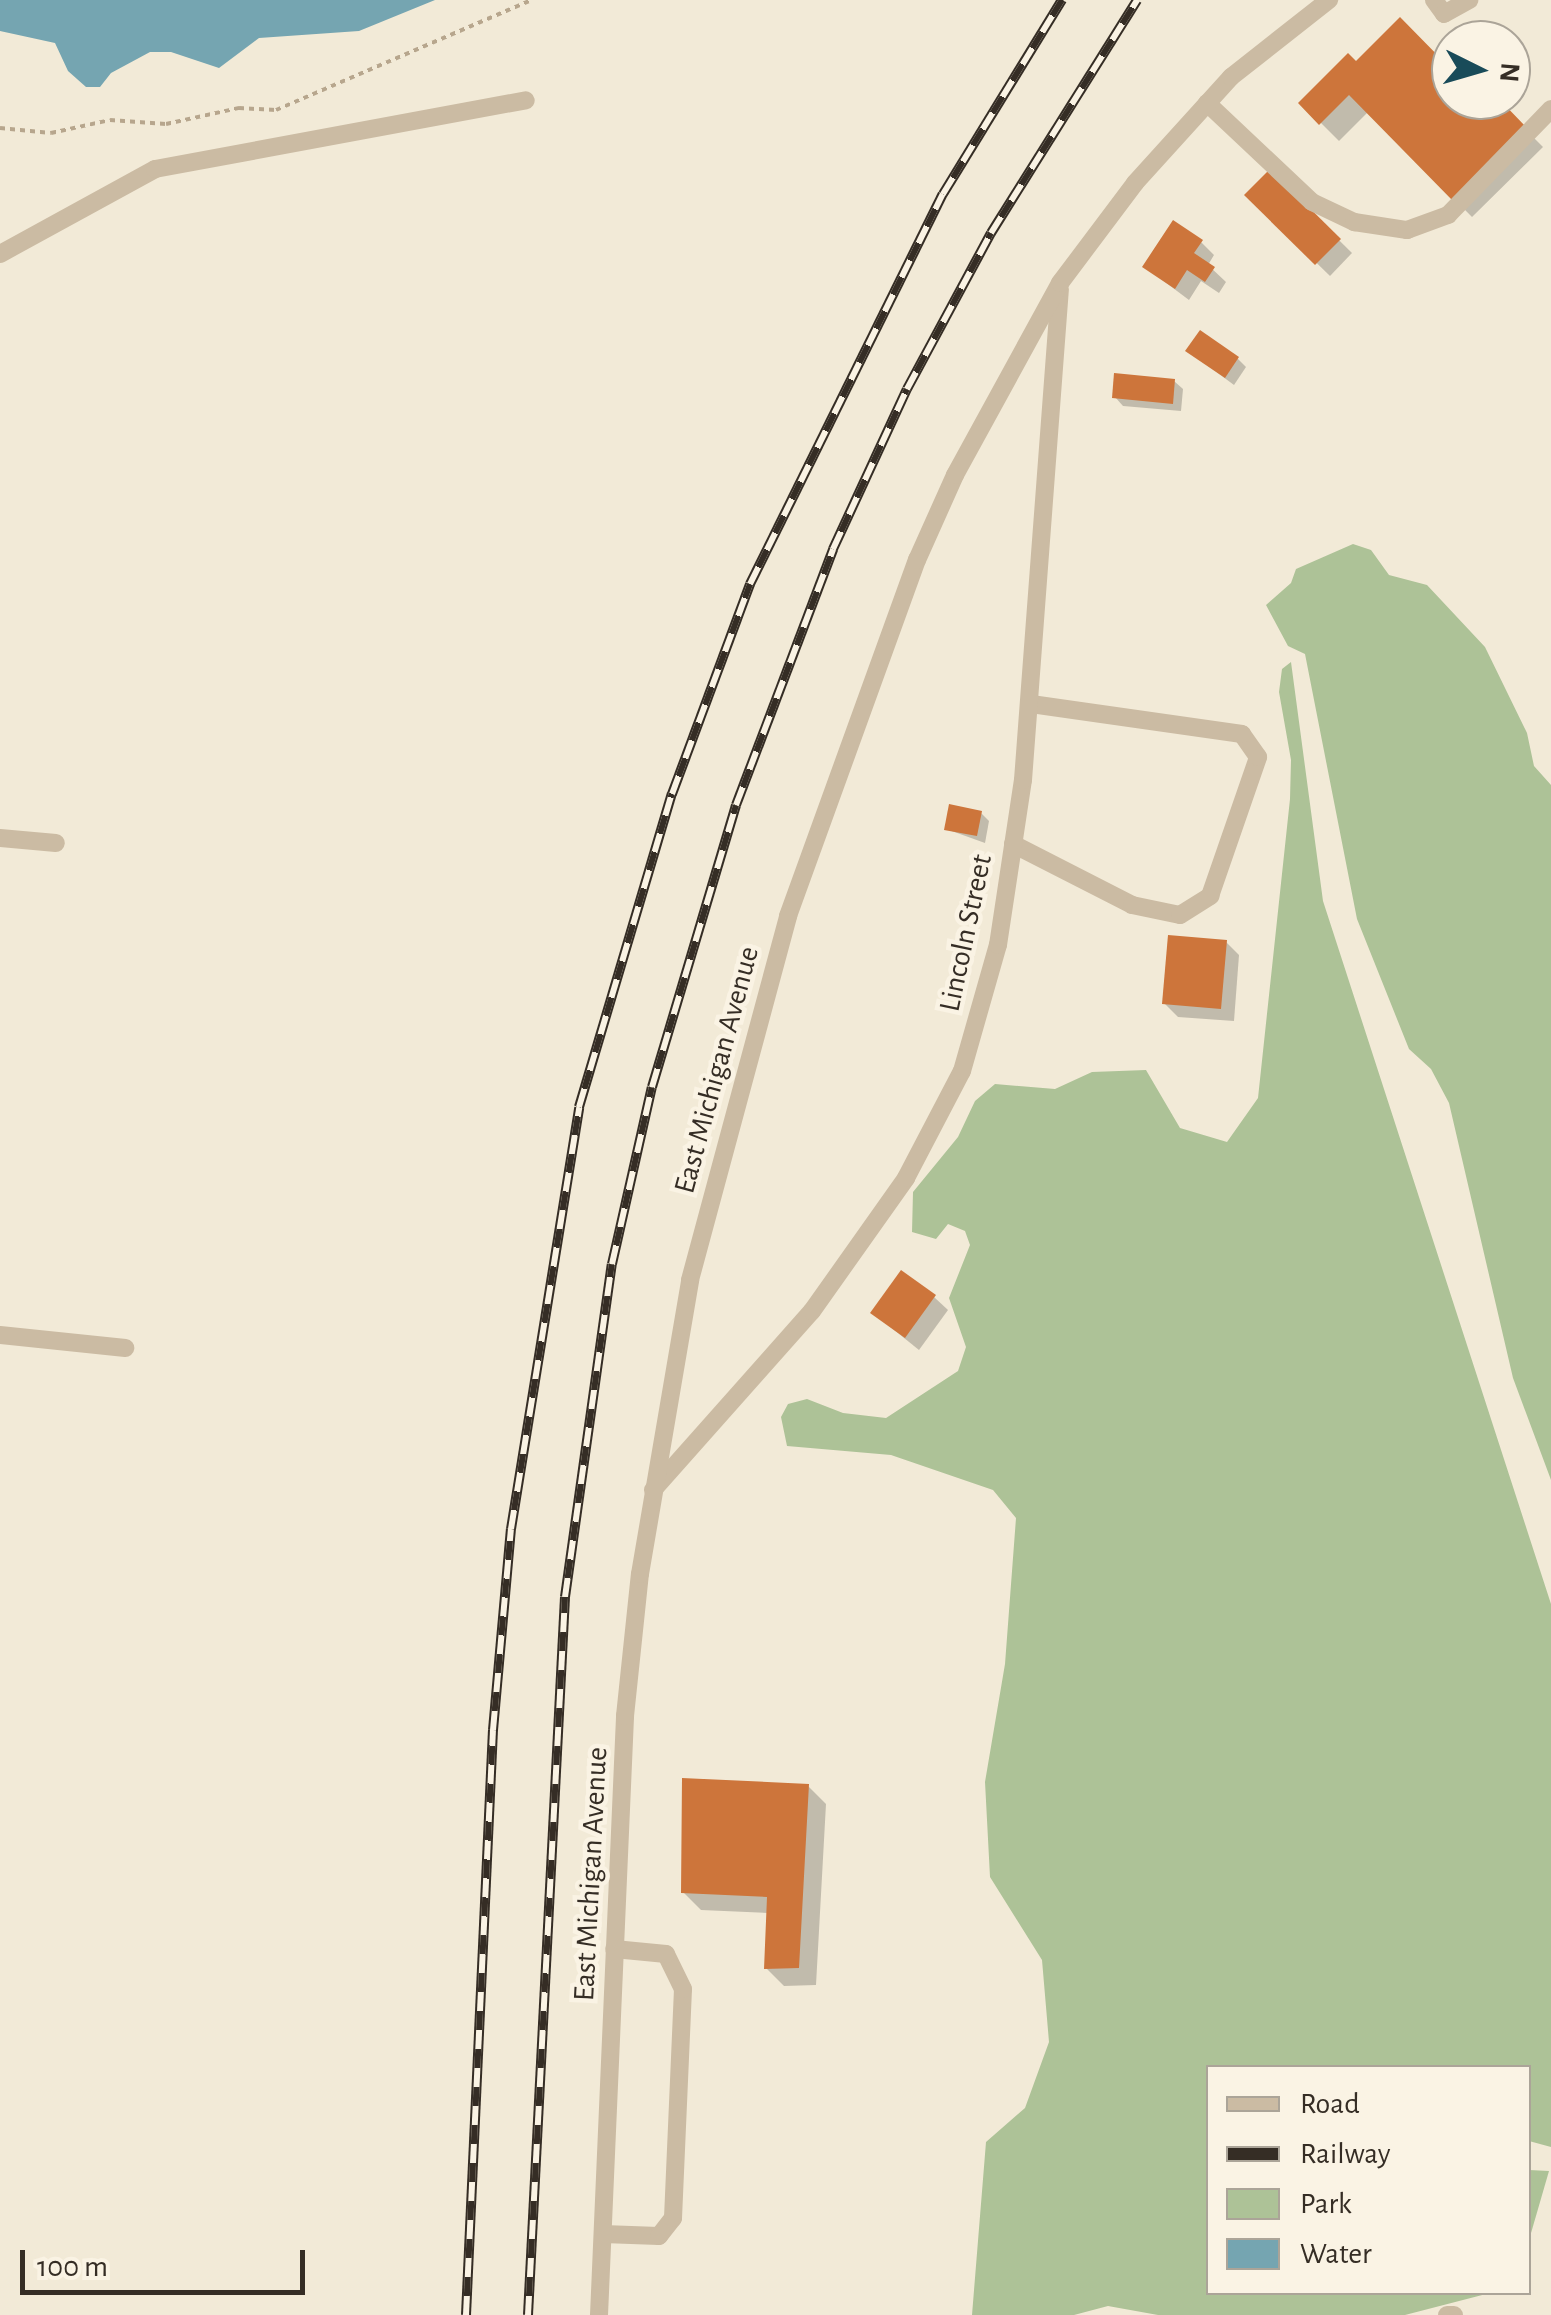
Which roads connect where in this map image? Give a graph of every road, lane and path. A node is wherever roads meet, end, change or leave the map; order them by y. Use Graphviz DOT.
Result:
graph roads {
  1 [pos="531,0"];
  2 [pos="1329,0"];
  3 [pos="1434,0"];
  4 [pos="1469,0"];
  5 [pos="526,100"];
  6 [pos="1207,103"];
  7 [pos="1551,109"];
  8 [pos="0,128"];
  9 [pos="0,254"];
  10 [pos="1060,283"];
  11 [pos="1030,704"];
  12 [pos="0,838"];
  13 [pos="56,843"];
  14 [pos="1013,844"];
  15 [pos="0,1335"];
  16 [pos="126,1348"];
  17 [pos="652,1492"];
  18 [pos="614,1948"];
  19 [pos="603,2234"];
  20 [pos="599,2315"];
  1 -- 8 [label="path"];
  2 -- 6 [label="street, East Michigan Avenue"];
  3 -- 4 [label="street"];
  5 -- 9 [label="street"];
  6 -- 7 [label="street"];
  6 -- 10 [label="street, East Michigan Avenue"];
  10 -- 11 [label="street, Lincoln Street"];
  10 -- 17 [label="street, East Michigan Avenue"];
  11 -- 14 [label="street, Lincoln Street"];
  11 -- 14 [label="street"];
  12 -- 13 [label="street"];
  14 -- 17 [label="street, Lincoln Street"];
  15 -- 16 [label="street"];
  17 -- 18 [label="street, East Michigan Avenue"];
  18 -- 19 [label="street, East Michigan Avenue"];
  18 -- 19 [label="street"];
  19 -- 20 [label="street, East Michigan Avenue"];
}
